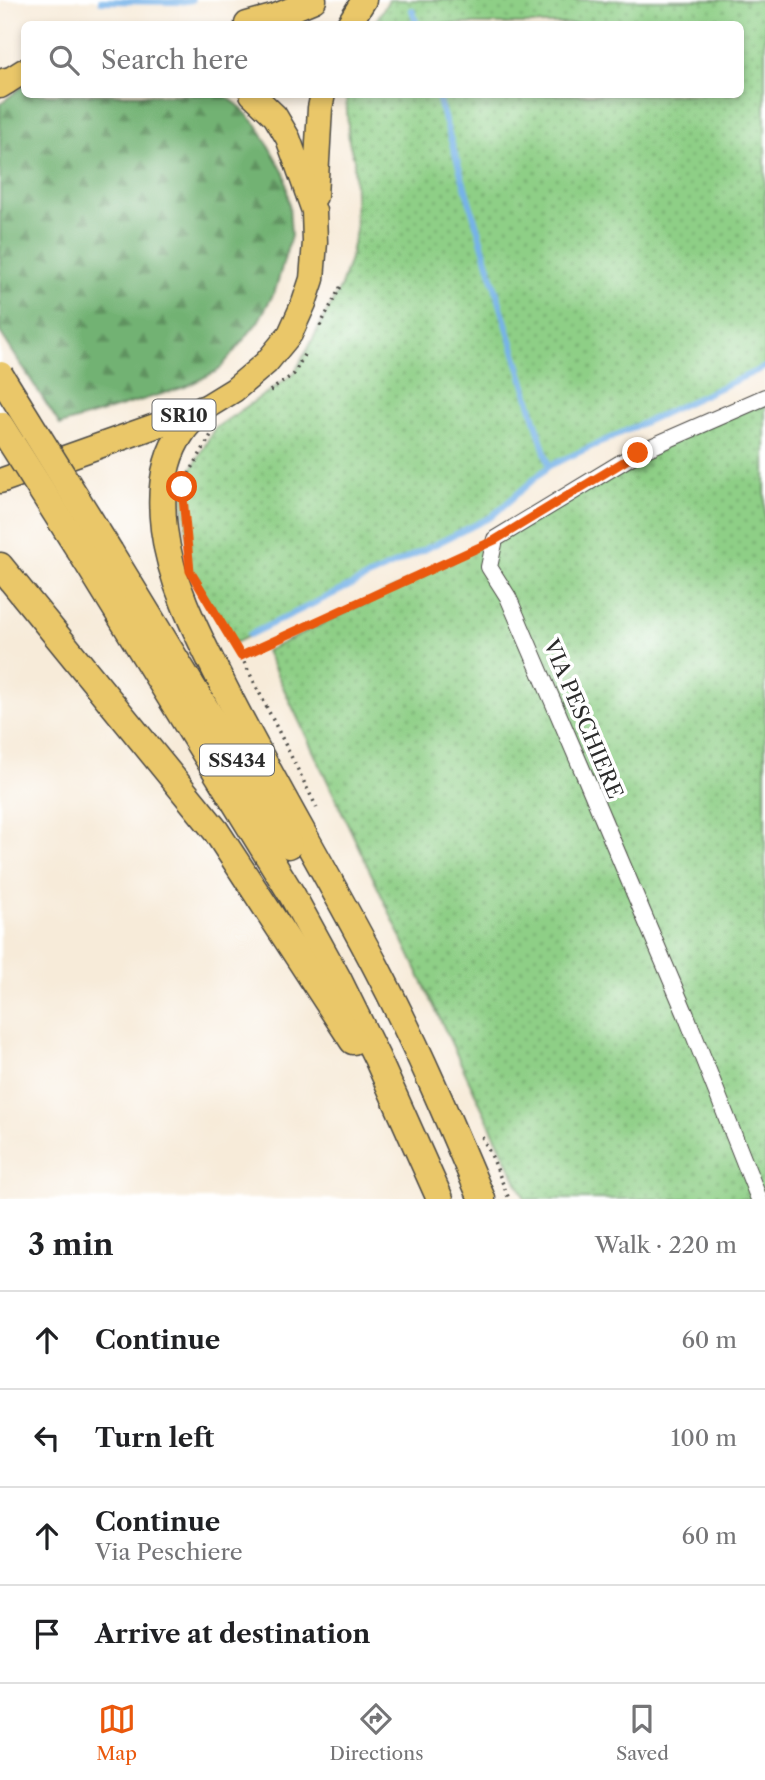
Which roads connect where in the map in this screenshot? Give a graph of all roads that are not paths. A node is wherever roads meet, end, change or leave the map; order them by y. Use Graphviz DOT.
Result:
graph roads {
  1 [pos="314,0"];
  2 [pos="365,0"];
  3 [pos="258,21"];
  4 [pos="350,21"];
  5 [pos="256,98"];
  6 [pos="322,98"];
  7 [pos="314,211"];
  8 [pos="0,375"];
  9 [pos="765,397"];
  10 [pos="209,419"];
  11 [pos="0,425"];
  12 [pos="0,481"];
  13 [pos="99,557"];
  14 [pos="0,566"];
  15 [pos="406,1124"];
  16 [pos="440,1199"];
  17 [pos="468,1199"];
  18 [pos="482,1199"];
  19 [pos="759,1199"];
  1 -- 3 [label="main road"];
  2 -- 4 [label="main road"];
  5 -- 7 [label="main road, SR10"];
  6 -- 7 [label="main road, SR10"];
  7 -- 10 [label="main road, SR10"];
  8 -- 13 [label="highway, SS434, bridge"];
  9 -- 19 [label="street, VIA PESCHIERE"];
  10 -- 12 [label="main road, SR10"];
  10 -- 18 [label="highway"];
  11 -- 13 [label="highway, SS434, bridge"];
  13 -- 15 [label="highway, SS434"];
  13 -- 17 [label="highway, SS434"];
  14 -- 15 [label="highway"];
  15 -- 16 [label="highway, SS434"];
}
